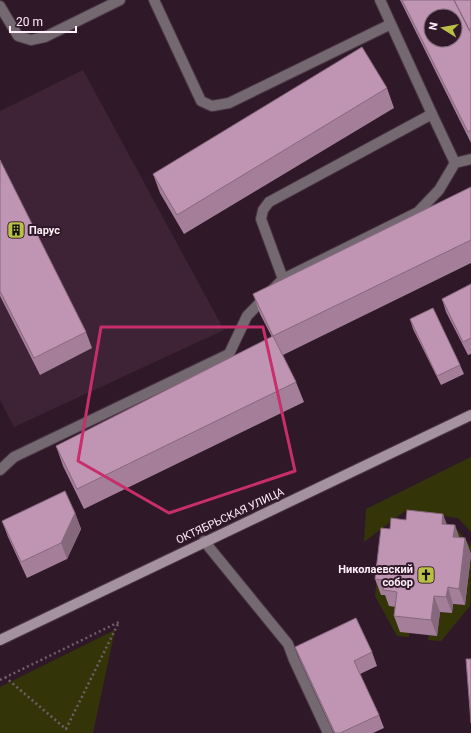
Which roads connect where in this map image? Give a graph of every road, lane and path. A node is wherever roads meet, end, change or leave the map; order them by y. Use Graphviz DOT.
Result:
graph roads {
  1 [pos="120,0"];
  2 [pos="154,0"];
  3 [pos="380,0"];
  4 [pos="0,6"];
  5 [pos="390,24"];
  6 [pos="432,114"];
  7 [pos="471,159"];
  8 [pos="455,163"];
  9 [pos="283,279"];
  10 [pos="471,415"];
  11 [pos="0,470"];
  12 [pos="204,541"];
  13 [pos="0,640"];
  14 [pos="5,677"];
  15 [pos="0,680"];
  16 [pos="328,733"];
  1 -- 4 [label="lane"];
  2 -- 5 [label="lane"];
  3 -- 5 [label="lane"];
  5 -- 6 [label="lane"];
  6 -- 8 [label="lane"];
  6 -- 9 [label="lane"];
  7 -- 8 [label="lane"];
  8 -- 9 [label="lane"];
  9 -- 11 [label="lane"];
  10 -- 12 [label="street, ОКТЯБРЬСКАЯ УЛИЦА"];
  12 -- 13 [label="street, ОКТЯБРЬСКАЯ УЛИЦА"];
  12 -- 16 [label="lane"];
  14 -- 14 [label="path"];
  14 -- 15 [label="path"];
}
